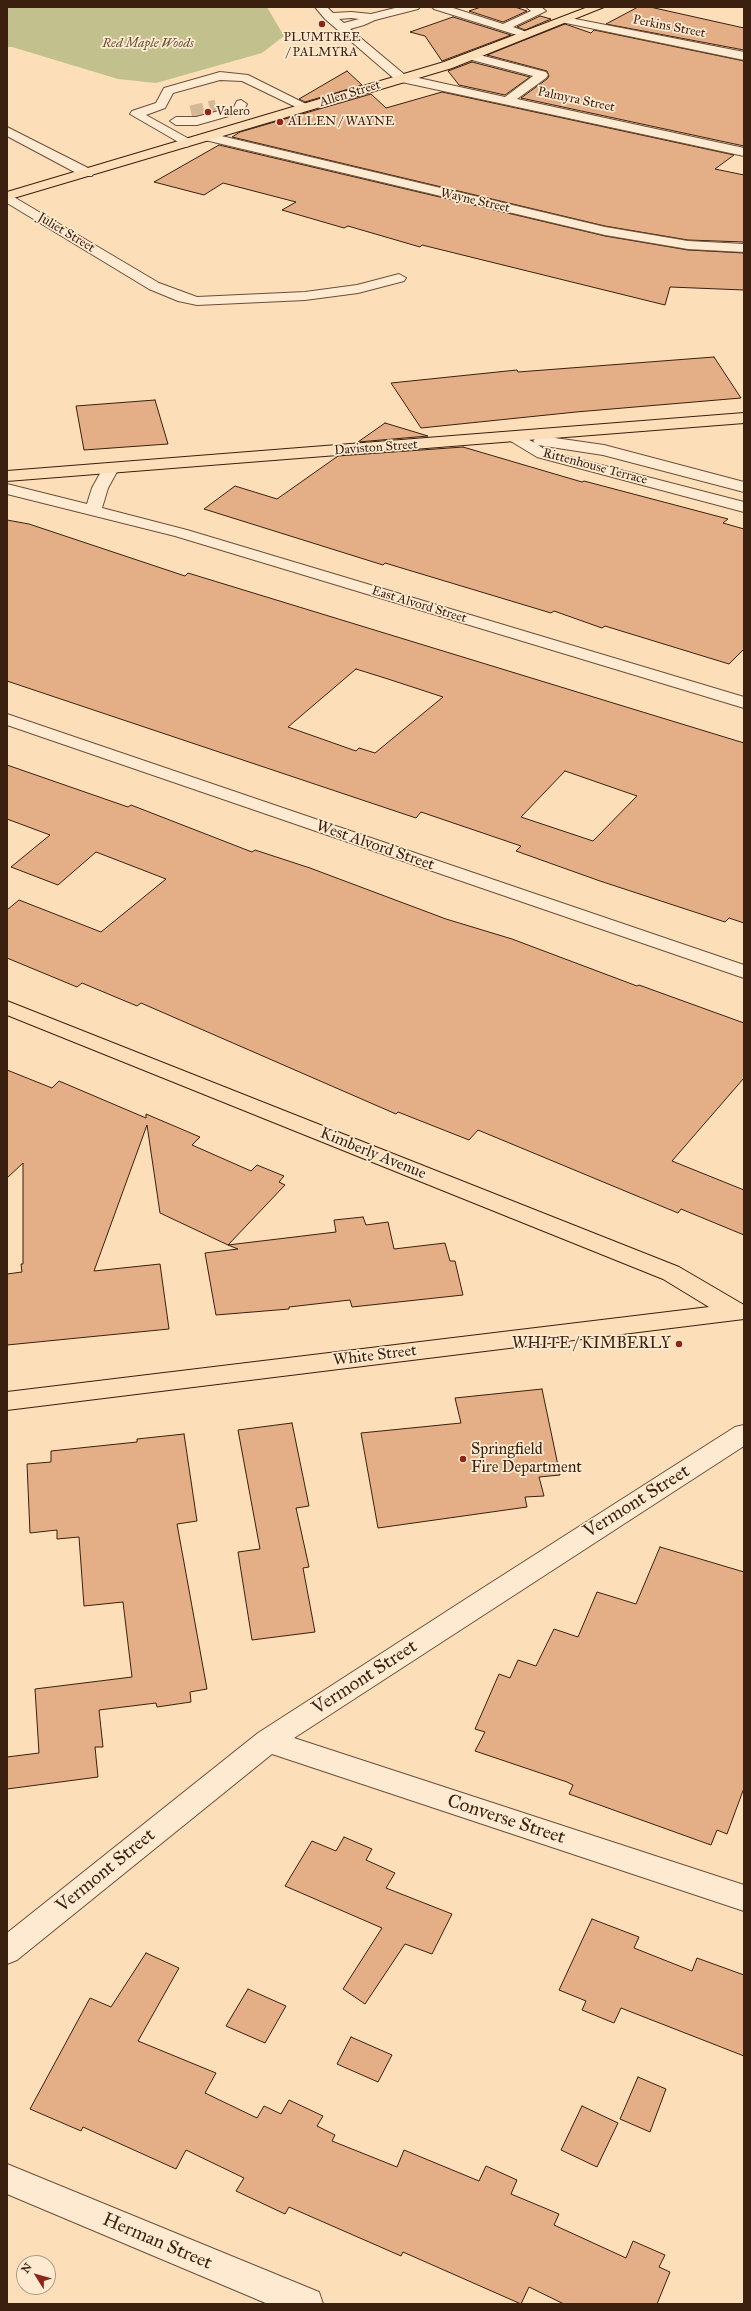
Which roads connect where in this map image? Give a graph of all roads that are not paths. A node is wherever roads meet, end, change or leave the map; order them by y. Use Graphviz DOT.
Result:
graph roads {
  1 [pos="320,7"];
  2 [pos="414,7"];
  3 [pos="438,7"];
  4 [pos="532,7"];
  5 [pos="598,7"];
  6 [pos="329,17"];
  7 [pos="371,17"];
  8 [pos="565,20"];
  9 [pos="341,27"];
  10 [pos="507,29"];
  11 [pos="526,35"];
  12 [pos="744,56"];
  13 [pos="472,57"];
  14 [pos="401,78"];
  15 [pos="278,94"];
  16 [pos="507,101"];
  17 [pos="241,104"];
  18 [pos="216,106"];
  19 [pos="306,107"];
  20 [pos="191,112"];
  21 [pos="176,121"];
  22 [pos="158,126"];
  23 [pos="7,131"];
  24 [pos="209,136"];
  25 [pos="187,143"];
  26 [pos="744,152"];
  27 [pos="86,173"];
  28 [pos="7,196"];
  29 [pos="744,248"];
  30 [pos="399,278"];
  31 [pos="744,418"];
  32 [pos="514,437"];
  33 [pos="111,468"];
  34 [pos="7,476"];
  35 [pos="744,487"];
  36 [pos="7,489"];
  37 [pos="744,507"];
  38 [pos="93,512"];
  39 [pos="744,703"];
  40 [pos="7,719"];
  41 [pos="744,972"];
  42 [pos="7,1007"];
  43 [pos="739,1312"];
  44 [pos="7,1401"];
  45 [pos="744,1434"];
  46 [pos="268,1741"];
  47 [pos="744,1898"];
  48 [pos="7,1950"];
  49 [pos="7,2179"];
  50 [pos="307,2304"];
  1 -- 6 [label="street"];
  2 -- 7 [label="street"];
  3 -- 10 [label="street"];
  4 -- 10 [label="street"];
  5 -- 8 [label="main road, Allen Street"];
  6 -- 7 [label="street"];
  6 -- 9 [label="street"];
  7 -- 9 [label="street"];
  8 -- 11 [label="main road, Allen Street"];
  8 -- 12 [label="street, Perkins Street"];
  9 -- 14 [label="street"];
  10 -- 11 [label="street"];
  11 -- 13 [label="main road, Allen Street"];
  13 -- 14 [label="main road, Allen Street"];
  13 -- 16 [label="street"];
  14 -- 16 [label="street, Palmyra Street"];
  14 -- 19 [label="main road, Allen Street"];
  15 -- 17 [label="street"];
  15 -- 19 [label="street"];
  15 -- 22 [label="street"];
  16 -- 26 [label="street, Palmyra Street"];
  17 -- 18 [label="street"];
  17 -- 21 [label="street"];
  19 -- 24 [label="main road, Allen Street"];
  20 -- 21 [label="street"];
  21 -- 22 [label="street"];
  22 -- 25 [label="street"];
  23 -- 27 [label="street"];
  24 -- 25 [label="main road, Allen Street"];
  24 -- 29 [label="street, Wayne Street"];
  25 -- 27 [label="main road, Allen Street"];
  27 -- 28 [label="main road, Allen Street"];
  28 -- 30 [label="street, Juliet Street"];
  31 -- 32 [label="main road, Daviston Street"];
  32 -- 33 [label="main road, Daviston Street"];
  32 -- 35 [label="street, Rittenhouse Terrace"];
  32 -- 37 [label="street, Rittenhouse Terrace"];
  33 -- 34 [label="main road, Daviston Street"];
  33 -- 38 [label="street"];
  36 -- 38 [label="street, East Alvord Street"];
  38 -- 39 [label="street, East Alvord Street"];
  40 -- 41 [label="street, West Alvord Street"];
  42 -- 43 [label="main road, Kimberly Avenue"];
  43 -- 44 [label="main road, White Street"];
  45 -- 46 [label="street, Vermont Street"];
  46 -- 47 [label="street, Converse Street"];
  46 -- 48 [label="street, Vermont Street"];
  49 -- 50 [label="street, Herman Street"];
}
